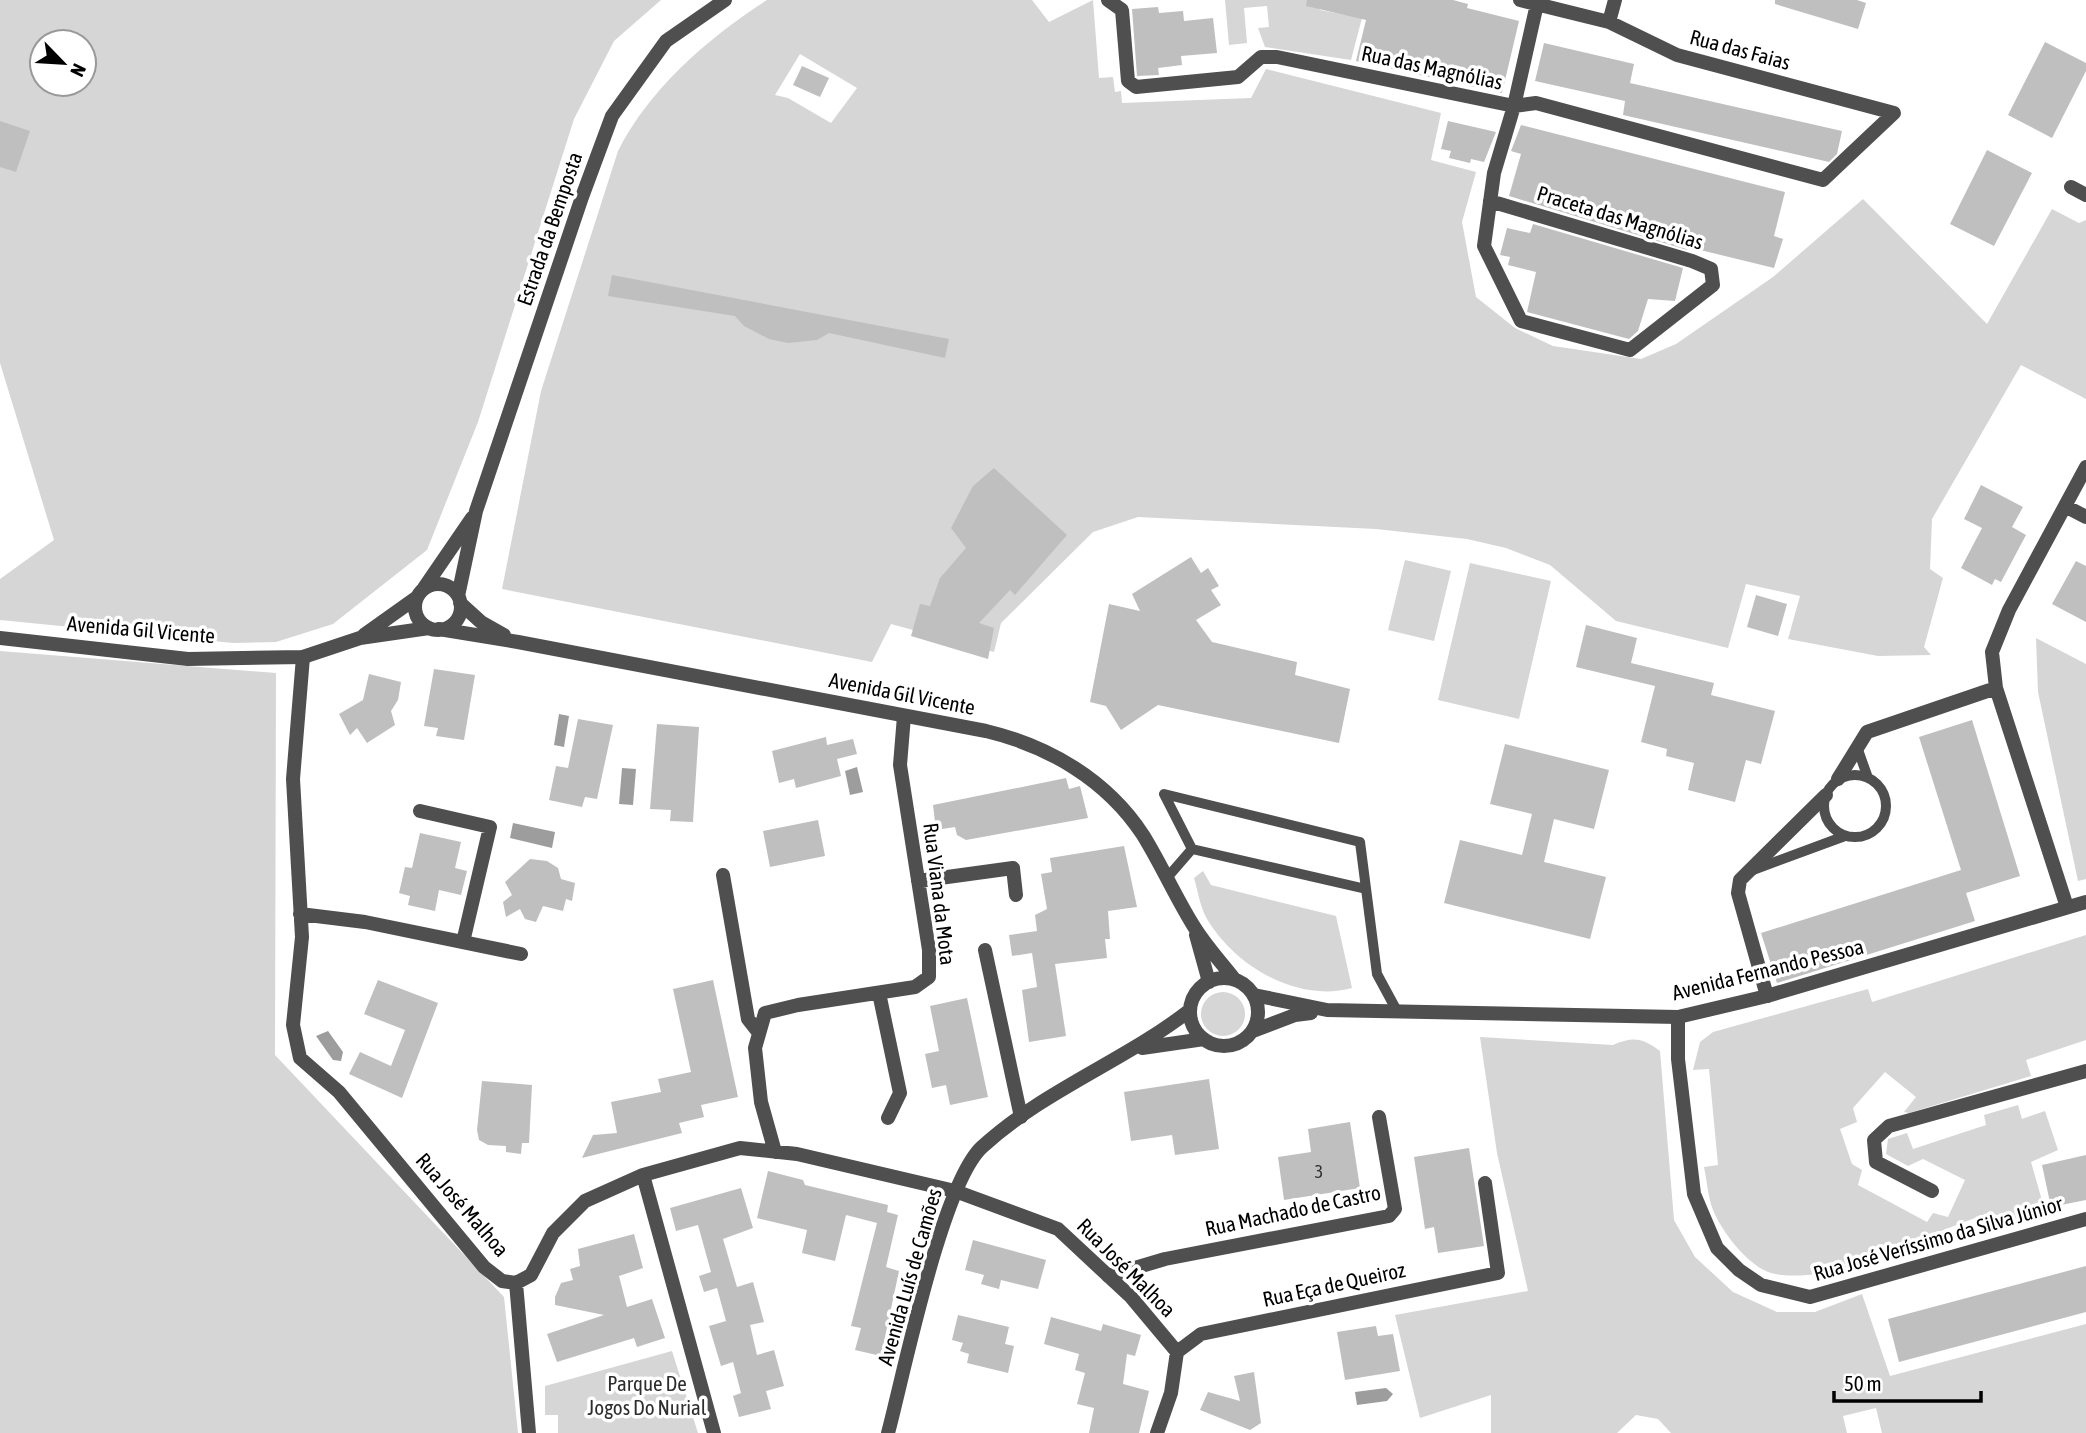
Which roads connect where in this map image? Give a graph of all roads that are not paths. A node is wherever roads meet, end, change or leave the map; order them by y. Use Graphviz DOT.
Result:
graph roads {
  1 [pos="725,0"];
  2 [pos="1108,0"];
  3 [pos="1520,0"];
  4 [pos="1615,0"];
  5 [pos="1537,4"];
  6 [pos="1609,22"];
  7 [pos="1514,106"];
  8 [pos="1850,157"];
  9 [pos="2071,187"];
  10 [pos="2086,195"];
  11 [pos="1490,201"];
  12 [pos="2086,467"];
  13 [pos="2065,506"];
  14 [pos="476,512"];
  15 [pos="2086,517"];
  16 [pos="420,593"];
  17 [pos="459,599"];
  18 [pos="434,629"];
  19 [pos="0,638"];
  20 [pos="360,638"];
  21 [pos="518,642"];
  22 [pos="303,657"];
  23 [pos="1996,688"];
  24 [pos="904,716"];
  25 [pos="1857,747"];
  26 [pos="1868,778"];
  27 [pos="1838,779"];
  28 [pos="1826,795"];
  29 [pos="420,811"];
  30 [pos="1846,836"];
  31 [pos="1192,849"];
  32 [pos="1750,871"];
  33 [pos="723,876"];
  34 [pos="1166,879"];
  35 [pos="918,881"];
  36 [pos="1366,889"];
  37 [pos="1016,895"];
  38 [pos="2086,902"];
  39 [pos="2067,907"];
  40 [pos="300,914"];
  41 [pos="1194,927"];
  42 [pos="463,942"];
  43 [pos="985,950"];
  44 [pos="521,954"];
  45 [pos="1235,980"];
  46 [pos="1209,982"];
  47 [pos="879,993"];
  48 [pos="1254,995"];
  49 [pos="1767,996"];
  50 [pos="1191,1010"];
  51 [pos="1326,1010"];
  52 [pos="1397,1011"];
  53 [pos="1678,1017"];
  54 [pos="1253,1031"];
  55 [pos="759,1033"];
  56 [pos="1203,1039"];
  57 [pos="1130,1051"];
  58 [pos="2086,1071"];
  59 [pos="1379,1117"];
  60 [pos="888,1118"];
  61 [pos="1021,1118"];
  62 [pos="775,1152"];
  63 [pos="643,1175"];
  64 [pos="1485,1183"];
  65 [pos="955,1191"];
  66 [pos="1932,1191"];
  67 [pos="2086,1219"];
  68 [pos="1108,1276"];
  69 [pos="516,1283"];
  70 [pos="1177,1352"];
  71 [pos="529,1433"];
  72 [pos="714,1433"];
  73 [pos="888,1433"];
  74 [pos="1157,1433"];
  1 -- 14 [label="street, Estrada da Bemposta"];
  2 -- 7 [label="street, Rua das Magnólias"];
  3 -- 5 [label="street, Rua das Faias"];
  4 -- 6 [label="street"];
  5 -- 6 [label="street, Rua das Faias"];
  5 -- 7 [label="street"];
  6 -- 8 [label="street, Rua das Faias"];
  7 -- 8 [label="street, Rua das Magnólias"];
  7 -- 11 [label="street"];
  9 -- 10 [label="street"];
  11 -- 11 [label="street, Praceta das Magnólias"];
  12 -- 13 [label="street"];
  13 -- 15 [label="street"];
  13 -- 23 [label="street"];
  14 -- 16 [label="street"];
  14 -- 17 [label="street"];
  16 -- 17 [label="street"];
  16 -- 18 [label="street"];
  16 -- 20 [label="street"];
  17 -- 18 [label="street"];
  17 -- 21 [label="street"];
  18 -- 20 [label="street, Avenida Gil Vicente"];
  18 -- 21 [label="street, Avenida Gil Vicente"];
  19 -- 22 [label="street, Avenida Gil Vicente"];
  20 -- 22 [label="street, Avenida Gil Vicente"];
  21 -- 24 [label="street, Avenida Gil Vicente"];
  22 -- 40 [label="street, Rua José Malhoa"];
  23 -- 25 [label="street"];
  23 -- 39 [label="street"];
  24 -- 34 [label="street, Avenida Gil Vicente"];
  24 -- 35 [label="street, Rua Viana da Mota"];
  25 -- 26 [label="lane"];
  25 -- 27 [label="street"];
  26 -- 27 [label="lane"];
  26 -- 30 [label="lane"];
  27 -- 28 [label="lane"];
  28 -- 30 [label="lane"];
  28 -- 32 [label="street"];
  29 -- 42 [label="street"];
  30 -- 32 [label="lane"];
  31 -- 34 [label="lane"];
  31 -- 36 [label="lane"];
  31 -- 36 [label="lane"];
  32 -- 49 [label="street"];
  33 -- 55 [label="street"];
  34 -- 41 [label="street, Avenida Gil Vicente"];
  35 -- 37 [label="street"];
  35 -- 47 [label="street, Rua Viana da Mota"];
  36 -- 52 [label="lane"];
  38 -- 39 [label="street, Avenida Fernando Pessoa"];
  39 -- 49 [label="street, Avenida Fernando Pessoa"];
  40 -- 42 [label="street"];
  40 -- 69 [label="street, Rua José Malhoa"];
  41 -- 45 [label="street"];
  41 -- 46 [label="street"];
  42 -- 44 [label="street"];
  43 -- 61 [label="street"];
  45 -- 46 [label="street"];
  45 -- 48 [label="street"];
  46 -- 50 [label="street"];
  47 -- 55 [label="street, Rua Viana da Mota"];
  47 -- 60 [label="street"];
  48 -- 51 [label="street"];
  48 -- 54 [label="street"];
  49 -- 53 [label="street, Avenida Fernando Pessoa"];
  50 -- 56 [label="street"];
  50 -- 57 [label="street, Avenida Luís de Camões"];
  51 -- 52 [label="street, Avenida Fernando Pessoa"];
  51 -- 54 [label="street"];
  52 -- 53 [label="street, Avenida Fernando Pessoa"];
  53 -- 67 [label="street, Rua José Veríssimo da Silva Júnior"];
  54 -- 56 [label="street"];
  55 -- 62 [label="street"];
  56 -- 57 [label="street"];
  57 -- 61 [label="street, Avenida Luís de Camões"];
  58 -- 66 [label="street"];
  59 -- 68 [label="street, Rua Machado de Castro"];
  61 -- 65 [label="street, Avenida Luís de Camões"];
  62 -- 63 [label="street, Rua José Malhoa"];
  62 -- 65 [label="street, Rua José Malhoa"];
  63 -- 69 [label="street, Rua José Malhoa"];
  63 -- 72 [label="street"];
  64 -- 70 [label="street, Rua Eça de Queiroz"];
  65 -- 68 [label="street, Rua José Malhoa"];
  65 -- 73 [label="street, Avenida Luís de Camões"];
  68 -- 70 [label="street, Rua José Malhoa"];
  69 -- 71 [label="street"];
  70 -- 74 [label="street"];
}
